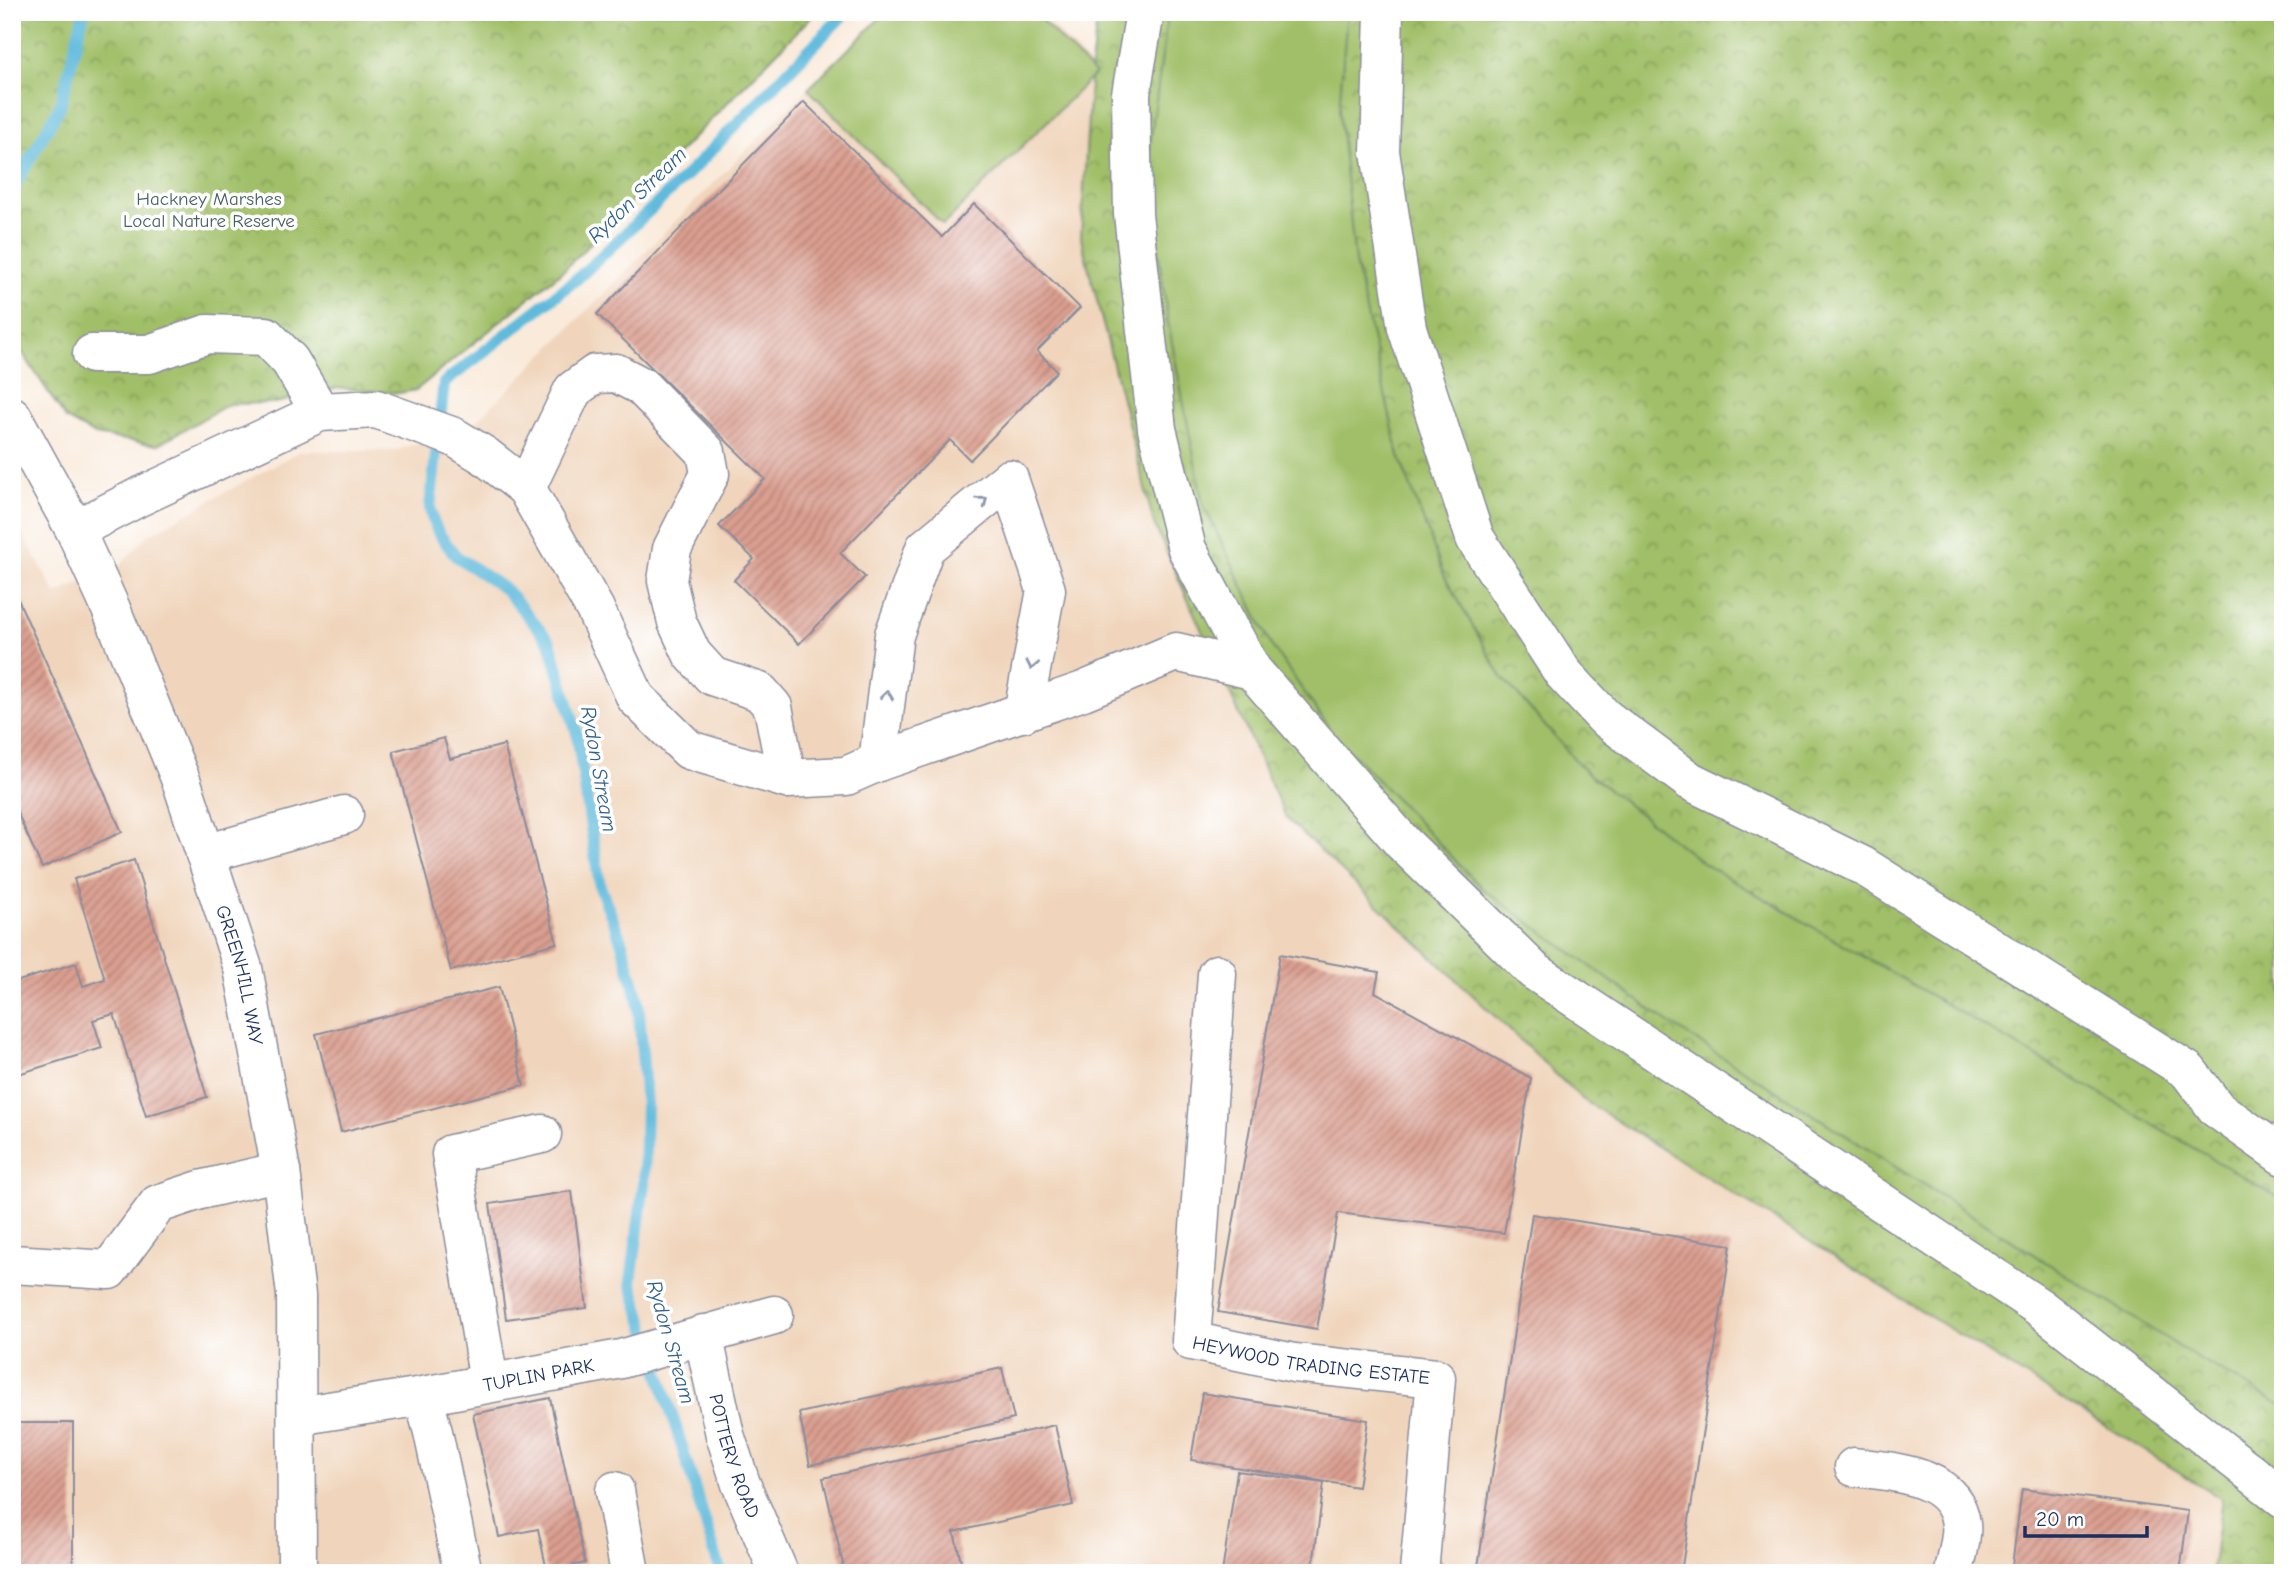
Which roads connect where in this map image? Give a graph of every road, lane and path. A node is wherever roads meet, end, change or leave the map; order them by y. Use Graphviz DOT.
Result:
graph roads {
  1 [pos="1145,12"];
  2 [pos="1384,12"];
  3 [pos="92,354"];
  4 [pos="320,412"];
  5 [pos="12,416"];
  6 [pos="526,488"];
  7 [pos="75,530"];
  8 [pos="1252,670"];
  9 [pos="1023,713"];
  10 [pos="878,762"];
  11 [pos="787,779"];
  12 [pos="344,815"];
  13 [pos="205,853"];
  14 [pos="1217,974"];
  15 [pos="542,1135"];
  16 [pos="2283,1156"];
  17 [pos="281,1171"];
  18 [pos="12,1264"];
  19 [pos="774,1315"];
  20 [pos="703,1334"];
  21 [pos="489,1382"];
  22 [pos="423,1396"];
  23 [pos="297,1416"];
  24 [pos="1854,1468"];
  25 [pos="615,1491"];
  26 [pos="2283,1497"];
  27 [pos="297,1573"];
  28 [pos="463,1573"];
  29 [pos="630,1573"];
  30 [pos="779,1573"];
  31 [pos="1419,1573"];
  32 [pos="1954,1573"];
  1 -- 8 [label="street"];
  2 -- 16 [label="street"];
  3 -- 4 [label="street"];
  4 -- 6 [label="street"];
  4 -- 7 [label="street"];
  5 -- 7 [label="street, GREENHILL WAY"];
  6 -- 11 [label="street"];
  6 -- 11 [label="street"];
  7 -- 13 [label="street, GREENHILL WAY"];
  8 -- 9 [label="street"];
  8 -- 26 [label="street"];
  9 -- 10 [label="street"];
  10 -- 9 [label="street, one-way"];
  10 -- 11 [label="street"];
  12 -- 13 [label="street"];
  13 -- 17 [label="street, GREENHILL WAY"];
  14 -- 31 [label="street, HEYWOOD TRADING ESTATE"];
  15 -- 21 [label="street"];
  17 -- 18 [label="street"];
  17 -- 23 [label="street, GREENHILL WAY"];
  19 -- 20 [label="street, TUPLIN PARK"];
  20 -- 21 [label="street, TUPLIN PARK"];
  20 -- 30 [label="street, POTTERY ROAD"];
  21 -- 22 [label="street, TUPLIN PARK"];
  22 -- 23 [label="street, TUPLIN PARK"];
  22 -- 28 [label="street"];
  23 -- 27 [label="street, GREENHILL WAY"];
  24 -- 32 [label="street"];
  25 -- 29 [label="street"];
}
